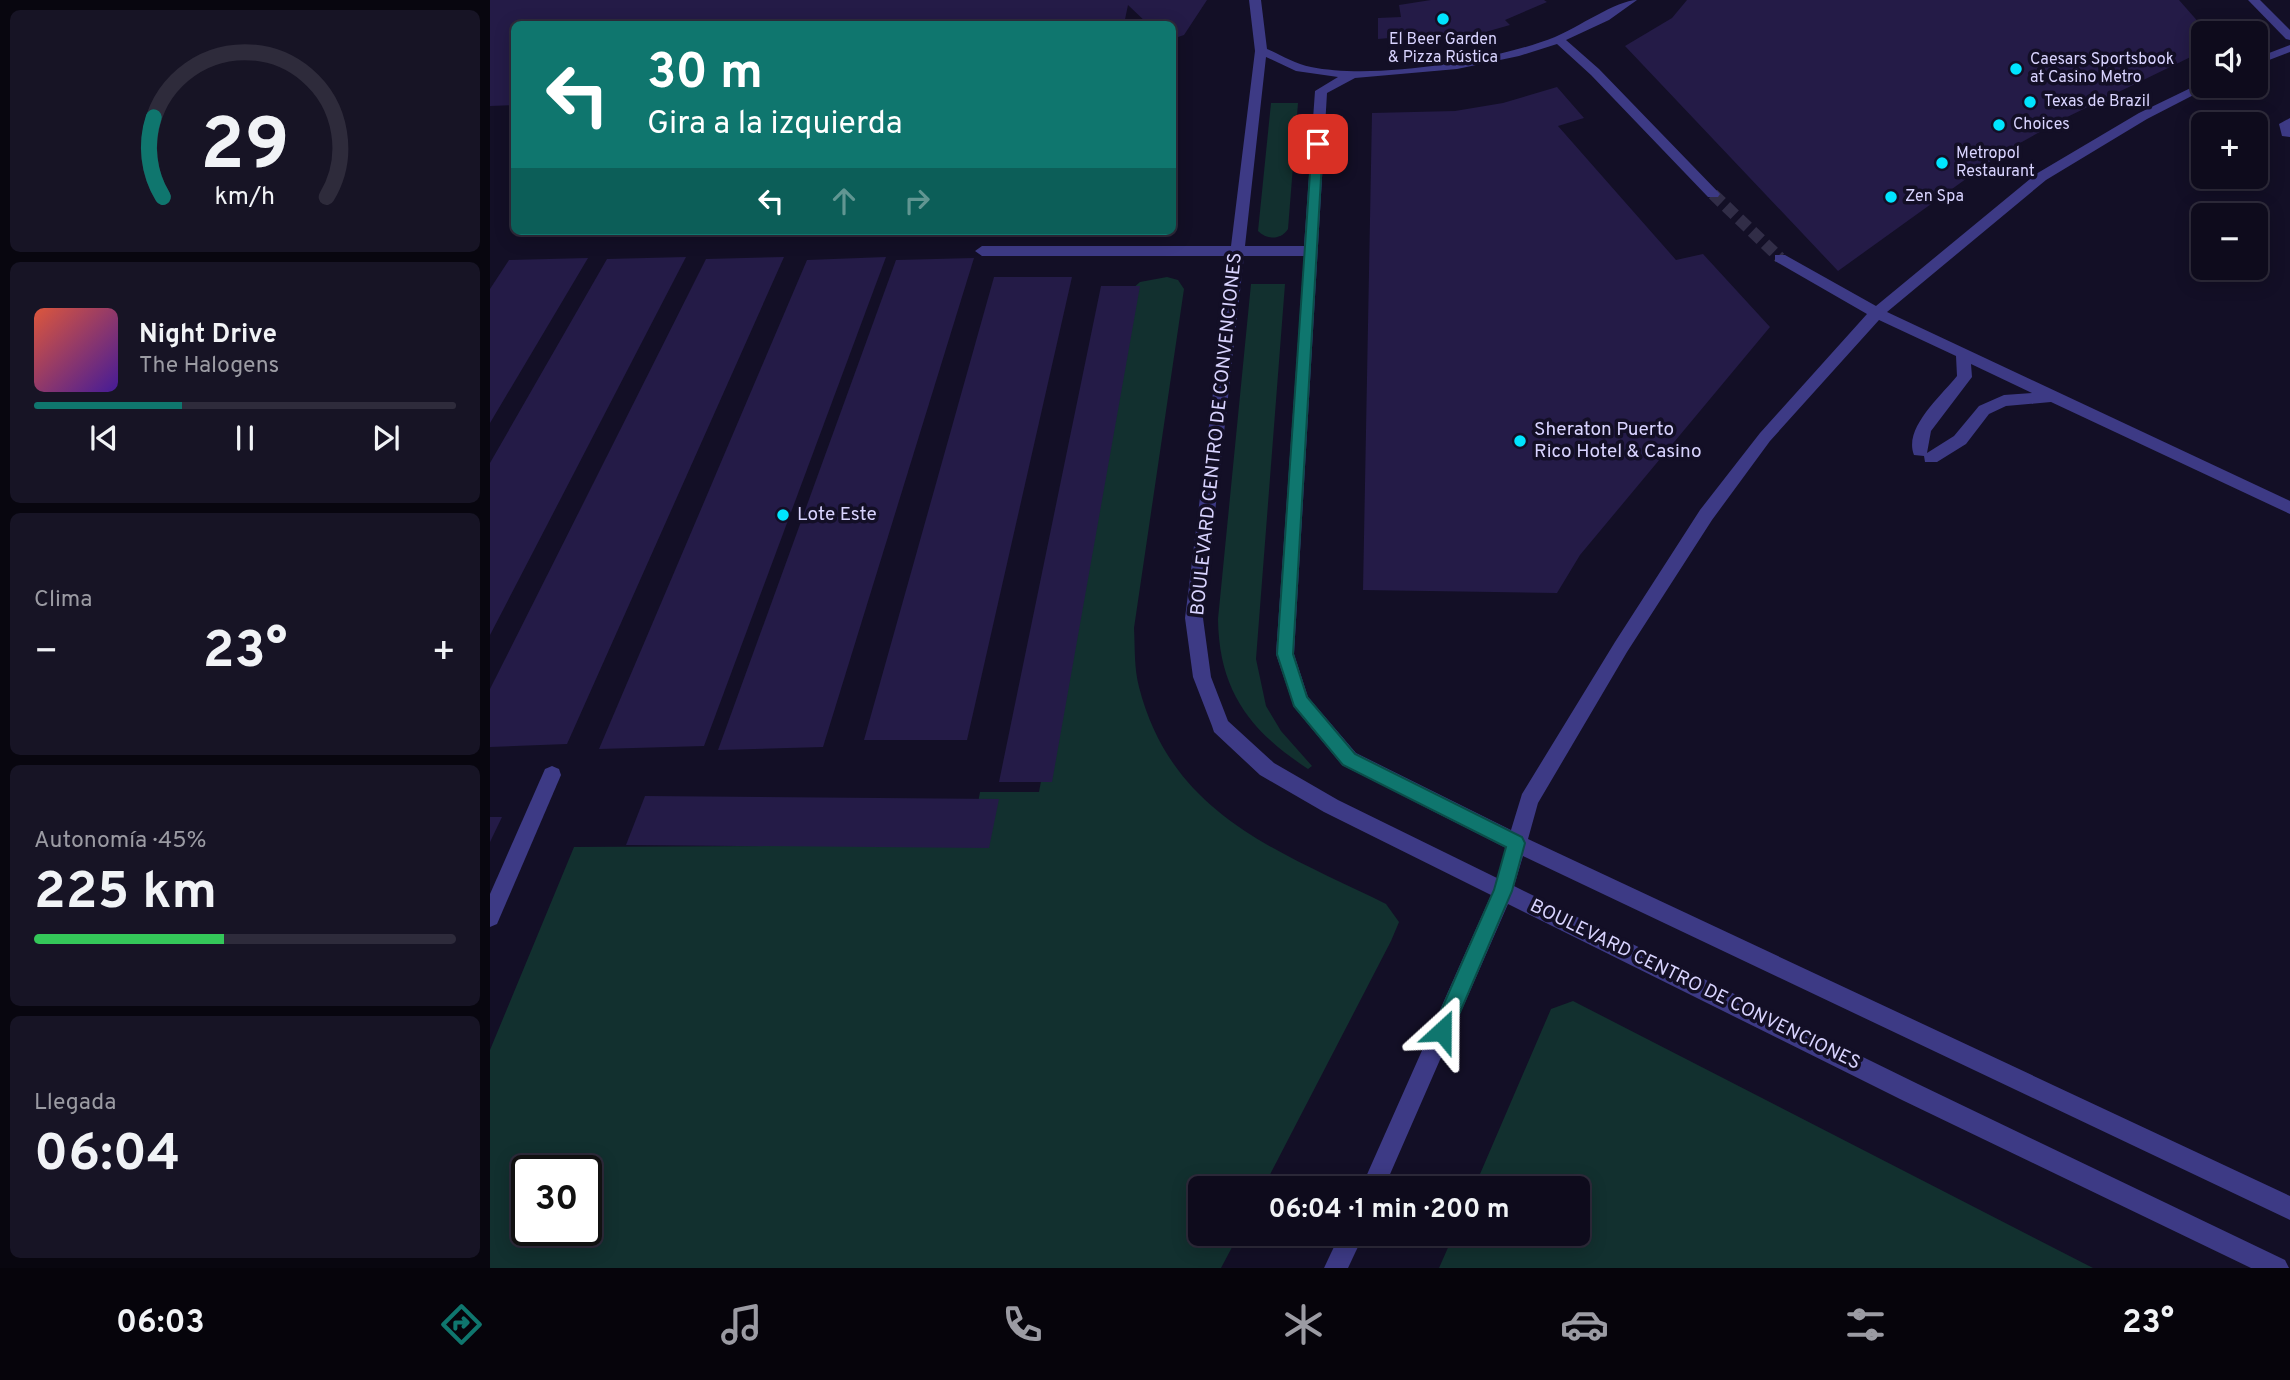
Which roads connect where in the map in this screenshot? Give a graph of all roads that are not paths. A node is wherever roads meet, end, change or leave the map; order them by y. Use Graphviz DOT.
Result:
graph roads {
  1 [pos="1255,0"];
  2 [pos="1631,0"];
  3 [pos="2254,0"];
  4 [pos="2290,37"];
  5 [pos="1559,40"];
  6 [pos="2290,48"];
  7 [pos="1261,51"];
  8 [pos="2268,57"];
  9 [pos="1351,75"];
  10 [pos="2191,93"];
  11 [pos="2290,121"];
  12 [pos="2290,133"];
  13 [pos="1713,194"];
  14 [pos="982,251"];
  15 [pos="1238,251"];
  16 [pos="1311,251"];
  17 [pos="1780,258"];
  18 [pos="1877,313"];
  19 [pos="1963,354"];
  20 [pos="2053,396"];
  21 [pos="2290,508"];
  22 [pos="552,775"];
  23 [pos="1516,843"];
  24 [pos="1503,891"];
  25 [pos="490,917"];
  26 [pos="1377,1176"];
  27 [pos="2290,1208"];
  28 [pos="1346,1246"];
  29 [pos="1336,1268"];
  30 [pos="2277,1268"];
  1 -- 7 [label="street, BOULEVARD CENTRO DE CONVENCIONES"];
  2 -- 5 [label="street"];
  3 -- 4 [label="street"];
  5 -- 9 [label="street"];
  5 -- 13 [label="street"];
  6 -- 8 [label="street"];
  7 -- 9 [label="street"];
  7 -- 15 [label="street, BOULEVARD CENTRO DE CONVENCIONES"];
  9 -- 16 [label="street"];
  10 -- 18 [label="street"];
  11 -- 12 [label="street"];
  14 -- 15 [label="street"];
  15 -- 16 [label="street"];
  15 -- 24 [label="street, BOULEVARD CENTRO DE CONVENCIONES"];
  16 -- 23 [label="street"];
  17 -- 18 [label="street"];
  18 -- 19 [label="street"];
  18 -- 23 [label="street"];
  19 -- 20 [label="street"];
  19 -- 20 [label="street"];
  20 -- 21 [label="street"];
  22 -- 25 [label="street"];
  23 -- 24 [label="street"];
  23 -- 27 [label="street"];
  24 -- 26 [label="street"];
  24 -- 30 [label="street, BOULEVARD CENTRO DE CONVENCIONES"];
  28 -- 29 [label="street"];
}
